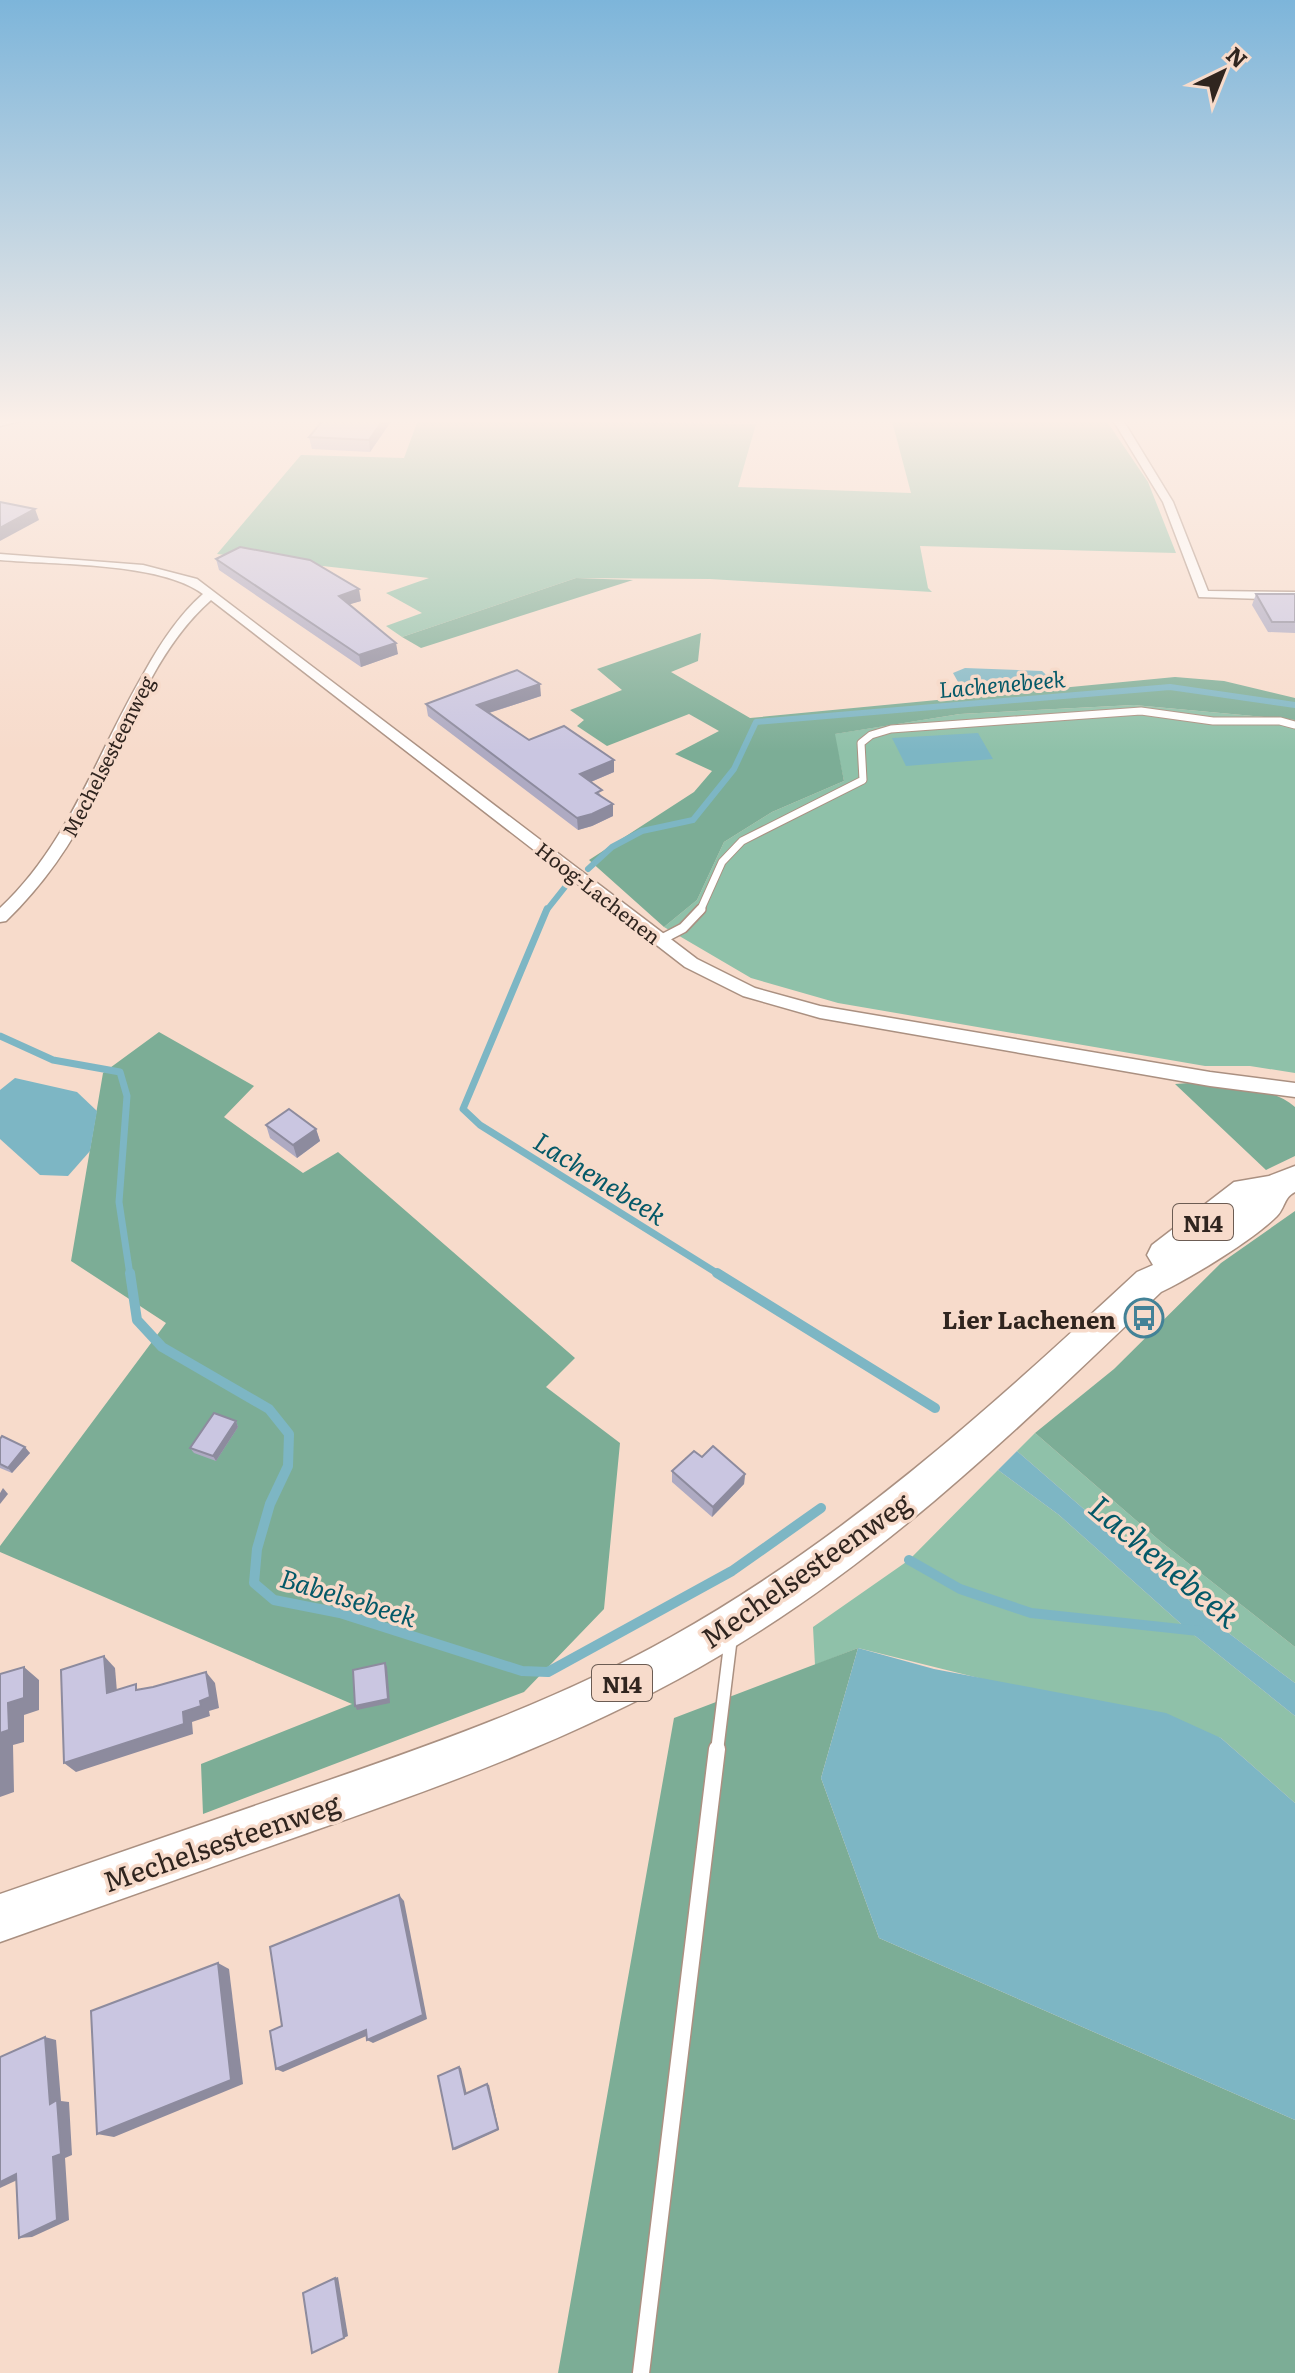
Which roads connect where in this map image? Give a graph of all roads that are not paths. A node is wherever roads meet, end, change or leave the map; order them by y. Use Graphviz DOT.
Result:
graph roads {
  1 [pos="1179,531"];
  2 [pos="0,557"];
  3 [pos="212,593"];
  4 [pos="1295,596"];
  5 [pos="1295,725"];
  6 [pos="0,917"];
  7 [pos="660,940"];
  8 [pos="1266,1086"];
  9 [pos="1295,1090"];
  10 [pos="1295,1100"];
  11 [pos="1285,1183"];
  12 [pos="732,1623"];
  13 [pos="0,1918"];
  14 [pos="641,2373"];
  1 -- 4 [label="street"];
  2 -- 3 [label="street, Hoog-Lachenen"];
  3 -- 6 [label="street, Mechelsesteenweg"];
  3 -- 7 [label="street, Hoog-Lachenen"];
  5 -- 7 [label="lane"];
  7 -- 8 [label="street, Hoog-Lachenen"];
  8 -- 9 [label="street, Hoog-Lachenen"];
  8 -- 10 [label="street, Hoog-Lachenen"];
  11 -- 12 [label="main road, Mechelsesteenweg / N14"];
  12 -- 13 [label="main road, Mechelsesteenweg / N14"];
  12 -- 14 [label="lane"];
}
